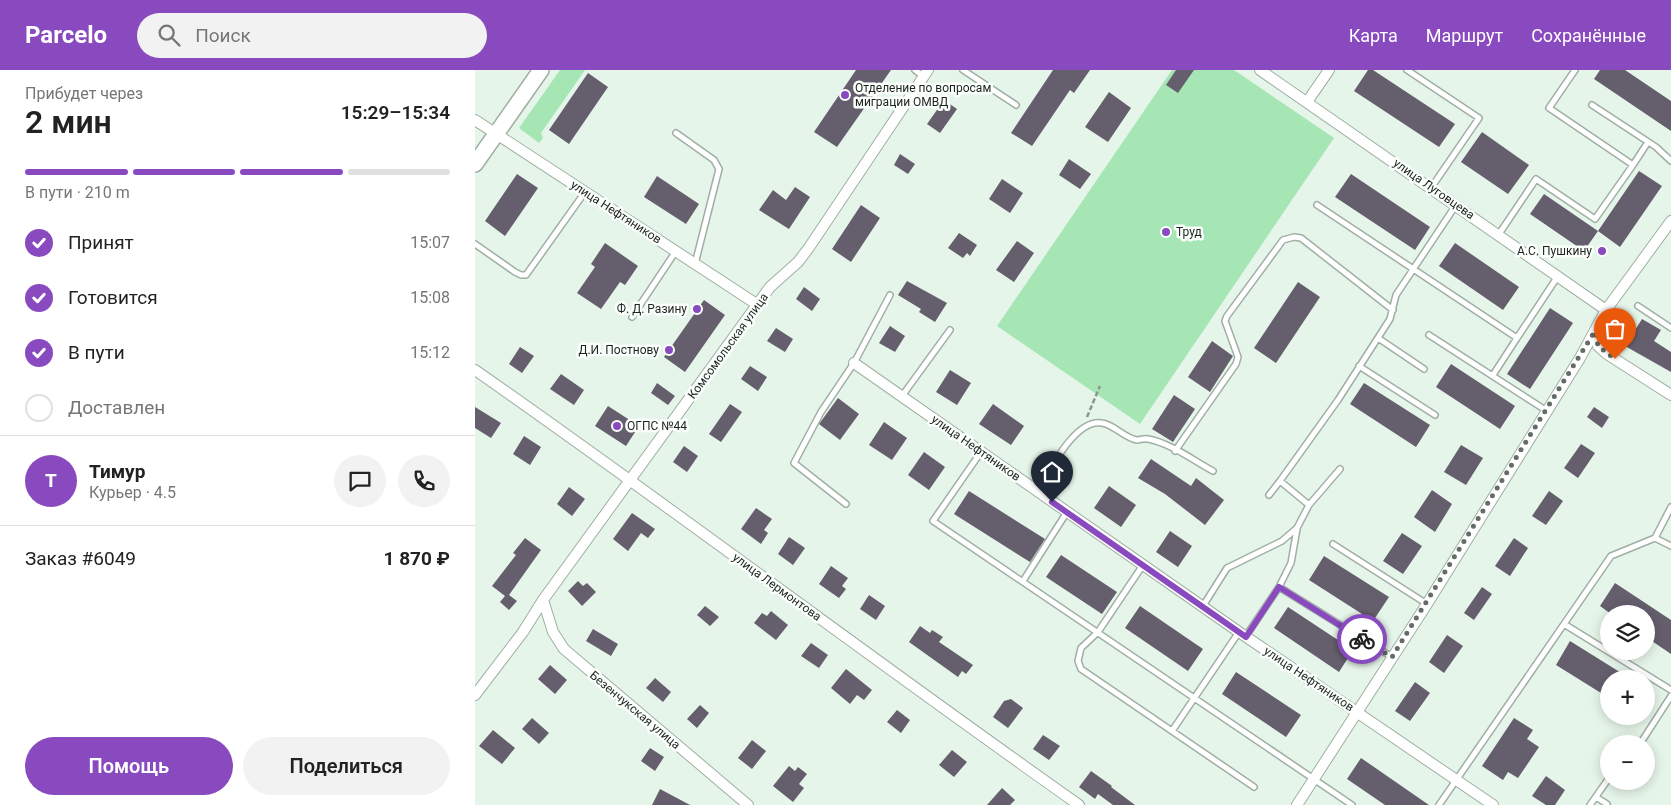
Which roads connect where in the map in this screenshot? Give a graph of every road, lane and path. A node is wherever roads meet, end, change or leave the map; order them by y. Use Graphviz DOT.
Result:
graph roads {
  1 [pos="541,70"];
  2 [pos="915,70"];
  3 [pos="963,70"];
  4 [pos="1260,70"];
  5 [pos="1329,70"];
  6 [pos="1407,70"];
  7 [pos="1575,70"];
  8 [pos="926,73"];
  9 [pos="1307,102"];
  10 [pos="1016,105"];
  11 [pos="1592,105"];
  12 [pos="475,120"];
  13 [pos="676,133"];
  14 [pos="496,134"];
  15 [pos="1649,142"];
  16 [pos="1671,161"];
  17 [pos="475,164"];
  18 [pos="1633,165"];
  19 [pos="1431,188"];
  20 [pos="585,192"];
  21 [pos="1317,205"];
  22 [pos="1457,205"];
  23 [pos="1671,221"];
  24 [pos="1499,234"];
  25 [pos="475,244"];
  26 [pos="676,252"];
  27 [pos="695,264"];
  28 [pos="1413,269"];
  29 [pos="1558,276"];
  30 [pos="890,295"];
  31 [pos="757,305"];
  32 [pos="1638,306"];
  33 [pos="1393,310"];
  34 [pos="1606,310"];
  35 [pos="632,318"];
  36 [pos="1671,328"];
  37 [pos="950,330"];
  38 [pos="1595,331"];
  39 [pos="1429,334"];
  40 [pos="1378,338"];
  41 [pos="1517,338"];
  42 [pos="854,364"];
  43 [pos="1359,366"];
  44 [pos="1424,369"];
  45 [pos="475,370"];
  46 [pos="1493,375"];
  47 [pos="1100,386"];
  48 [pos="1671,395"];
  49 [pos="902,397"];
  50 [pos="1547,411"];
  51 [pos="1435,415"];
  52 [pos="1081,428"];
  53 [pos="1175,451"];
  54 [pos="981,452"];
  55 [pos="1339,469"];
  56 [pos="1213,471"];
  57 [pos="632,480"];
  58 [pos="1280,482"];
  59 [pos="1037,491"];
  60 [pos="1269,495"];
  61 [pos="846,504"];
  62 [pos="1309,505"];
  63 [pos="1671,507"];
  64 [pos="1067,512"];
  65 [pos="1297,528"];
  66 [pos="1655,538"];
  67 [pos="1333,544"];
  68 [pos="1671,546"];
  69 [pos="1143,565"];
  70 [pos="1023,581"];
  71 [pos="1279,587"];
  72 [pos="543,600"];
  73 [pos="1427,604"];
  74 [pos="1203,607"];
  75 [pos="1564,624"];
  76 [pos="1098,632"];
  77 [pos="1242,634"];
  78 [pos="1392,657"];
  79 [pos="1671,690"];
  80 [pos="475,695"];
  81 [pos="1671,696"];
  82 [pos="1195,697"];
  83 [pos="1356,711"];
  84 [pos="1172,731"];
  85 [pos="1645,735"];
  86 [pos="1313,777"];
  87 [pos="1456,779"];
  88 [pos="1253,787"];
  89 [pos="1601,790"];
  90 [pos="1596,797"];
  91 [pos="1607,804"];
  92 [pos="748,805"];
  93 [pos="1079,805"];
  94 [pos="1297,805"];
  95 [pos="1352,805"];
  96 [pos="1439,805"];
  97 [pos="1493,805"];
  98 [pos="1590,805"];
  1 -- 14 [label="street"];
  2 -- 8 [label="lane"];
  3 -- 10 [label="lane"];
  4 -- 9 [label="street, улица Луговцева"];
  5 -- 9 [label="street"];
  6 -- 19 [label="lane"];
  7 -- 18 [label="lane"];
  8 -- 31 [label="street, Комсомольская улица"];
  9 -- 19 [label="street, улица Луговцева"];
  11 -- 15 [label="lane"];
  12 -- 14 [label="street, улица Нефтяников"];
  13 -- 27 [label="lane"];
  14 -- 17 [label="street"];
  14 -- 20 [label="street, улица Нефтяников"];
  15 -- 16 [label="lane"];
  15 -- 18 [label="lane"];
  18 -- 24 [label="lane"];
  19 -- 22 [label="street, улица Луговцева"];
  20 -- 25 [label="lane"];
  20 -- 26 [label="street, улица Нефтяников"];
  21 -- 28 [label="lane"];
  22 -- 24 [label="street, улица Луговцева"];
  22 -- 28 [label="lane"];
  23 -- 34 [label="street"];
  24 -- 29 [label="street, улица Луговцева"];
  26 -- 27 [label="street, улица Нефтяников"];
  26 -- 35 [label="lane"];
  27 -- 31 [label="street, улица Нефтяников"];
  28 -- 33 [label="lane"];
  28 -- 41 [label="lane"];
  29 -- 34 [label="street, улица Луговцева"];
  29 -- 41 [label="lane"];
  30 -- 42 [label="lane"];
  31 -- 57 [label="street, Комсомольская улица"];
  32 -- 36 [label="lane"];
  33 -- 40 [label="lane"];
  33 -- 53 [label="lane"];
  34 -- 38 [label="street"];
  37 -- 49 [label="lane"];
  38 -- 48 [label="street"];
  38 -- 50 [label="street"];
  39 -- 46 [label="lane"];
  40 -- 43 [label="lane"];
  40 -- 44 [label="lane"];
  41 -- 46 [label="lane"];
  42 -- 49 [label="street, улица Нефтяников"];
  42 -- 61 [label="lane"];
  43 -- 51 [label="lane"];
  43 -- 58 [label="lane"];
  45 -- 57 [label="street, улица Лермонтова"];
  46 -- 50 [label="lane"];
  47 -- 52 [label="path"];
  49 -- 54 [label="street, улица Нефтяников"];
  50 -- 73 [label="street"];
  52 -- 53 [label="lane"];
  52 -- 59 [label="lane"];
  53 -- 56 [label="lane"];
  54 -- 59 [label="street, улица Нефтяников"];
  54 -- 70 [label="lane"];
  55 -- 62 [label="lane"];
  57 -- 72 [label="street, Комсомольская улица"];
  57 -- 93 [label="street, улица Лермонтова"];
  58 -- 60 [label="lane"];
  58 -- 62 [label="lane"];
  59 -- 64 [label="street, улица Нефтяников"];
  62 -- 65 [label="lane"];
  63 -- 66 [label="lane"];
  64 -- 69 [label="street, улица Нефтяников"];
  64 -- 70 [label="lane"];
  65 -- 71 [label="lane"];
  65 -- 74 [label="lane"];
  66 -- 68 [label="lane"];
  66 -- 75 [label="lane"];
  67 -- 73 [label="lane"];
  69 -- 74 [label="street, улица Нефтяников"];
  69 -- 76 [label="lane"];
  70 -- 76 [label="lane"];
  71 -- 77 [label="lane"];
  71 -- 78 [label="lane"];
  72 -- 80 [label="street, Комсомольская улица"];
  72 -- 92 [label="street, Безенчукская улица"];
  73 -- 78 [label="street"];
  74 -- 77 [label="street, улица Нефтяников"];
  75 -- 79 [label="lane"];
  75 -- 87 [label="lane"];
  76 -- 82 [label="lane"];
  76 -- 84 [label="lane"];
  77 -- 82 [label="lane"];
  77 -- 83 [label="street, улица Нефтяников"];
  78 -- 83 [label="street"];
  81 -- 85 [label="lane"];
  82 -- 84 [label="lane"];
  82 -- 86 [label="lane"];
  83 -- 86 [label="street"];
  83 -- 87 [label="street, улица Нефтяников"];
  84 -- 88 [label="lane"];
  86 -- 94 [label="street"];
  86 -- 95 [label="lane"];
  87 -- 96 [label="lane"];
  87 -- 97 [label="street, улица Нефтяников"];
  89 -- 90 [label="lane"];
  90 -- 91 [label="lane"];
  90 -- 98 [label="lane"];
}
